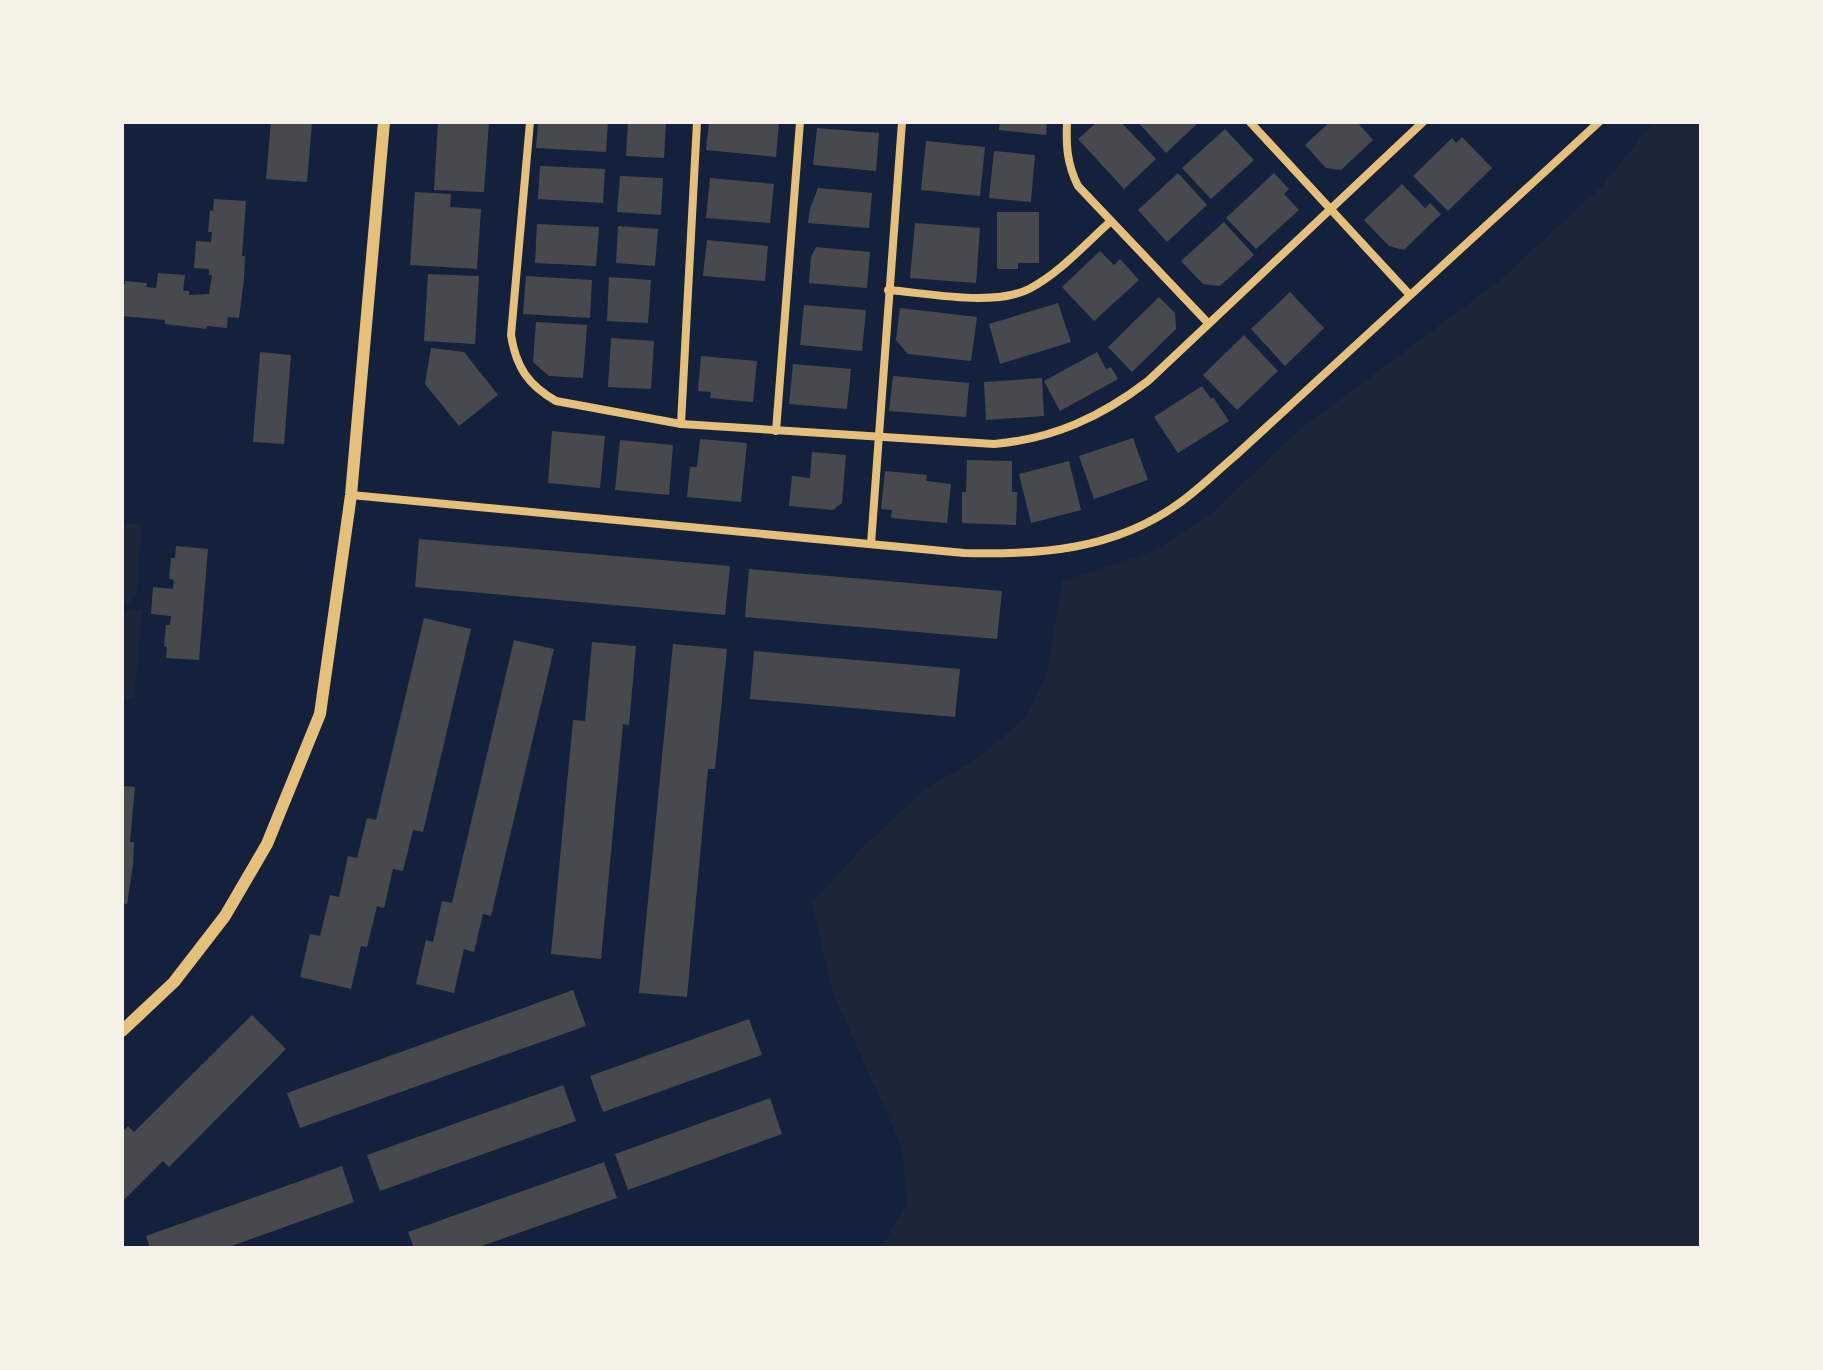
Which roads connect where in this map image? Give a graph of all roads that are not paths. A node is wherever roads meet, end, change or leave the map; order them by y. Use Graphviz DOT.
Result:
graph roads {
  1 [pos="384,122"];
  2 [pos="530,122"];
  3 [pos="697,122"];
  4 [pos="800,122"];
  5 [pos="902,122"];
  6 [pos="1067,122"];
  7 [pos="1250,122"];
  8 [pos="1423,122"];
  9 [pos="1599,122"];
  10 [pos="1330,207"];
  11 [pos="1111,221"];
  12 [pos="888,290"];
  13 [pos="1409,294"];
  14 [pos="1208,323"];
  15 [pos="681,424"];
  16 [pos="776,431"];
  17 [pos="879,438"];
  18 [pos="351,495"];
  19 [pos="871,544"];
  20 [pos="122,1031"];
  1 -- 18 [label="street"];
  2 -- 15 [label="street"];
  3 -- 15 [label="street"];
  4 -- 16 [label="street"];
  5 -- 12 [label="street"];
  6 -- 11 [label="street"];
  7 -- 10 [label="street"];
  8 -- 10 [label="street"];
  9 -- 13 [label="street"];
  10 -- 13 [label="street"];
  10 -- 14 [label="street"];
  11 -- 12 [label="street"];
  11 -- 14 [label="street"];
  12 -- 17 [label="street"];
  13 -- 19 [label="street"];
  14 -- 17 [label="street"];
  15 -- 16 [label="street"];
  16 -- 17 [label="street"];
  17 -- 19 [label="street"];
  18 -- 19 [label="street"];
  18 -- 20 [label="street"];
}
